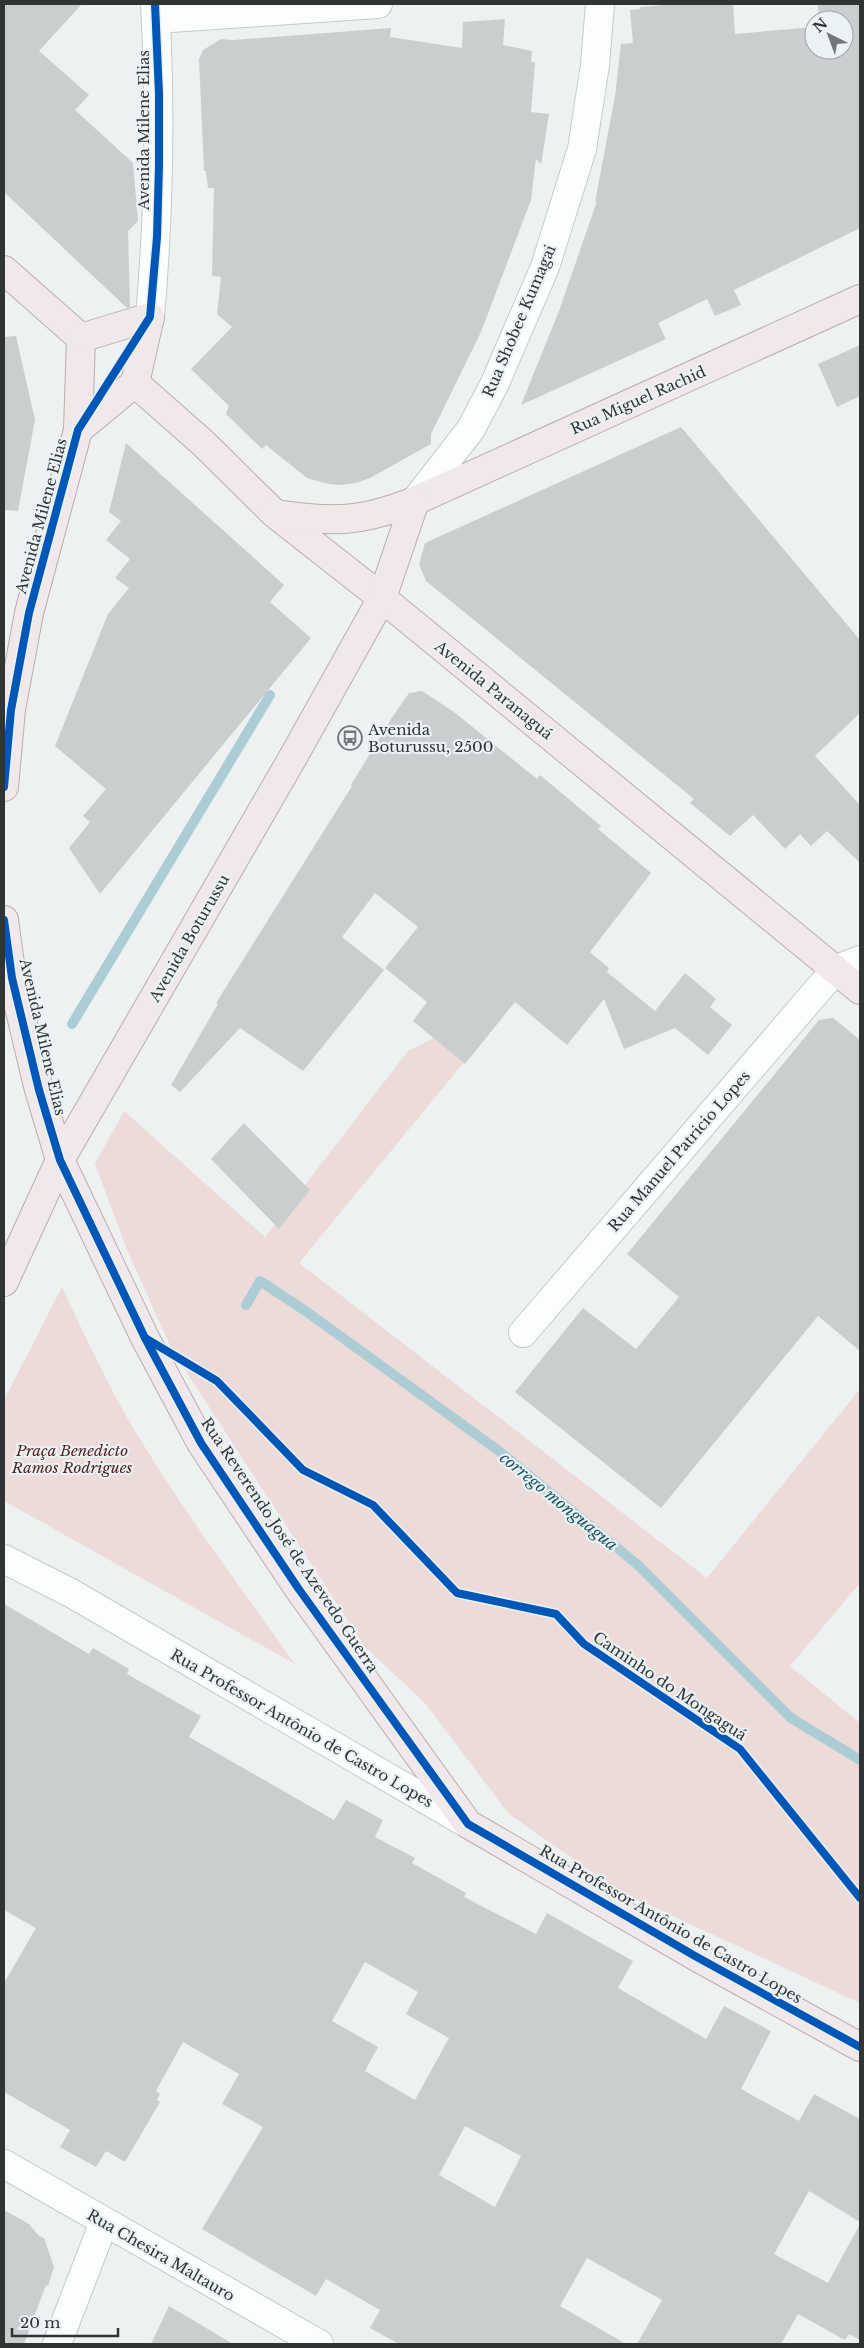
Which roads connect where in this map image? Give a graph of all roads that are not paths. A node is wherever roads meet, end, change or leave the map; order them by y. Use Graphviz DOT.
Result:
graph roads {
  1 [pos="378,4"];
  2 [pos="600,4"];
  3 [pos="155,11"];
  4 [pos="4,270"];
  5 [pos="860,299"];
  6 [pos="150,317"];
  7 [pos="80,338"];
  8 [pos="134,383"];
  9 [pos="78,430"];
  10 [pos="415,501"];
  11 [pos="275,514"];
  12 [pos="382,598"];
  13 [pos="4,787"];
  14 [pos="4,920"];
  15 [pos="860,960"];
  16 [pos="835,970"];
  17 [pos="860,990"];
  18 [pos="60,1160"];
  19 [pos="4,1282"];
  20 [pos="522,1333"];
  21 [pos="4,1559"];
  22 [pos="468,1824"];
  23 [pos="860,2047"];
  24 [pos="4,2164"];
  25 [pos="104,2222"];
  26 [pos="58,2344"];
  27 [pos="318,2344"];
  1 -- 3 [label="street"];
  2 -- 10 [label="street, Rua Shobee Kumagai"];
  3 -- 6 [label="street, Avenida Milene Elias"];
  4 -- 7 [label="main road"];
  5 -- 10 [label="main road, Rua Miguel Rachid"];
  6 -- 7 [label="main road"];
  6 -- 8 [label="main road, Avenida Milene Elias"];
  7 -- 9 [label="main road"];
  8 -- 9 [label="main road, Avenida Milene Elias"];
  8 -- 11 [label="main road, Avenida Paranaguá"];
  9 -- 13 [label="main road, Avenida Milene Elias"];
  10 -- 11 [label="main road, Rua Miguel Rachid"];
  10 -- 12 [label="main road"];
  11 -- 12 [label="main road, Avenida Paranaguá"];
  12 -- 16 [label="main road, Avenida Paranaguá"];
  12 -- 18 [label="main road, Avenida Boturussu"];
  14 -- 18 [label="main road, Avenida Milene Elias"];
  15 -- 16 [label="street"];
  16 -- 17 [label="main road, Avenida Paranaguá"];
  16 -- 20 [label="street, Rua Manuel Patricio Lopes"];
  18 -- 19 [label="main road, Avenida Boturussu"];
  18 -- 22 [label="main road, Rua Reverendo José de Azevedo Guerra"];
  21 -- 22 [label="street, Rua Professor Antônio de Castro Lopes"];
  22 -- 23 [label="main road, Rua Professor Antônio de Castro Lopes"];
  24 -- 25 [label="street, Rua Chesira Maltauro"];
  25 -- 26 [label="street"];
  25 -- 27 [label="street, Rua Chesira Maltauro"];
}
